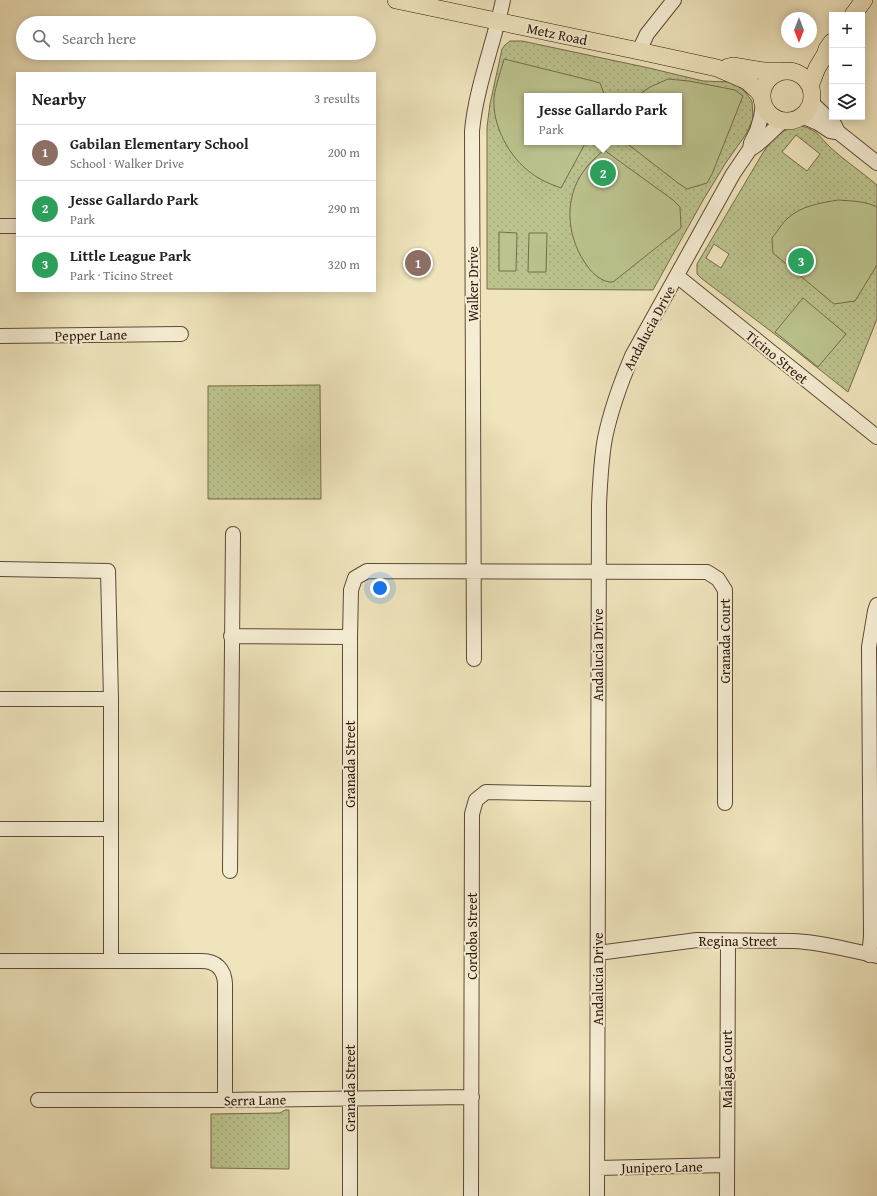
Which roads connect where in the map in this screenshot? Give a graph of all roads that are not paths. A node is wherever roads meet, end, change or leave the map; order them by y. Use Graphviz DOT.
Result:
graph roads {
  1 [pos="396,0"];
  2 [pos="503,0"];
  3 [pos="674,0"];
  4 [pos="864,0"];
  5 [pos="855,12"];
  6 [pos="498,21"];
  7 [pos="829,45"];
  8 [pos="639,51"];
  9 [pos="718,68"];
  10 [pos="786,71"];
  11 [pos="811,94"];
  12 [pos="762,100"];
  13 [pos="802,116"];
  14 [pos="783,121"];
  15 [pos="838,132"];
  16 [pos="750,149"];
  17 [pos="877,164"];
  18 [pos="0,226"];
  19 [pos="16,226"];
  20 [pos="676,276"];
  21 [pos="181,334"];
  22 [pos="0,336"];
  23 [pos="877,437"];
  24 [pos="233,534"];
  25 [pos="0,569"];
  26 [pos="474,572"];
  27 [pos="599,572"];
  28 [pos="877,605"];
  29 [pos="232,636"];
  30 [pos="350,637"];
  31 [pos="474,659"];
  32 [pos="0,699"];
  33 [pos="111,700"];
  34 [pos="598,794"];
  35 [pos="726,803"];
  36 [pos="0,829"];
  37 [pos="110,829"];
  38 [pos="230,871"];
  39 [pos="728,941"];
  40 [pos="598,953"];
  41 [pos="873,955"];
  42 [pos="0,961"];
  43 [pos="110,961"];
  44 [pos="472,1097"];
  45 [pos="350,1099"];
  46 [pos="38,1100"];
  47 [pos="225,1100"];
  48 [pos="727,1165"];
  49 [pos="597,1168"];
  50 [pos="350,1196"];
  51 [pos="471,1196"];
  52 [pos="597,1196"];
  53 [pos="727,1196"];
  1 -- 6 [label="main road, Metz Road"];
  2 -- 6 [label="street, Walker Drive"];
  3 -- 8 [label="street"];
  4 -- 5 [label="main road"];
  6 -- 8 [label="main road, Metz Road"];
  6 -- 26 [label="street, Walker Drive"];
  7 -- 10 [label="main road"];
  7 -- 11 [label="main road"];
  8 -- 9 [label="main road, Metz Road"];
  9 -- 10 [label="main road, Metz Road"];
  9 -- 12 [label="main road, Metz Road"];
  10 -- 11 [label="main road"];
  10 -- 12 [label="main road"];
  11 -- 13 [label="main road"];
  11 -- 15 [label="street"];
  12 -- 14 [label="main road"];
  12 -- 16 [label="street, Andalucia Drive"];
  13 -- 14 [label="main road"];
  13 -- 15 [label="street"];
  14 -- 16 [label="street, Andalucia Drive"];
  15 -- 17 [label="street"];
  16 -- 20 [label="street, Andalucia Drive"];
  18 -- 19 [label="street"];
  20 -- 23 [label="street, Ticino Street"];
  20 -- 27 [label="street, Andalucia Drive"];
  21 -- 22 [label="street, Pepper Lane"];
  24 -- 29 [label="street"];
  25 -- 33 [label="street"];
  26 -- 27 [label="street, Granada Street"];
  26 -- 30 [label="street, Granada Street"];
  26 -- 31 [label="street, Walker Drive"];
  27 -- 34 [label="street, Andalucia Drive"];
  27 -- 35 [label="street, Granada Court"];
  28 -- 41 [label="street"];
  29 -- 30 [label="street"];
  29 -- 38 [label="street"];
  30 -- 45 [label="street, Granada Street"];
  32 -- 33 [label="street"];
  33 -- 37 [label="street"];
  34 -- 40 [label="street, Andalucia Drive"];
  34 -- 44 [label="street, Cordoba Street"];
  36 -- 37 [label="street"];
  37 -- 43 [label="street"];
  39 -- 40 [label="street, Regina Street"];
  39 -- 41 [label="street, Regina Street"];
  39 -- 48 [label="street, Malaga Court"];
  40 -- 49 [label="street, Andalucia Drive"];
  42 -- 43 [label="street"];
  43 -- 47 [label="street"];
  44 -- 45 [label="street, Serra Lane"];
  44 -- 51 [label="street, Cordoba Street"];
  45 -- 47 [label="street, Serra Lane"];
  45 -- 50 [label="street, Granada Street"];
  46 -- 47 [label="street, Serra Lane"];
  48 -- 49 [label="street, Junipero Lane"];
  48 -- 53 [label="street, Malaga Court"];
  49 -- 52 [label="street, Andalucia Drive"];
}
